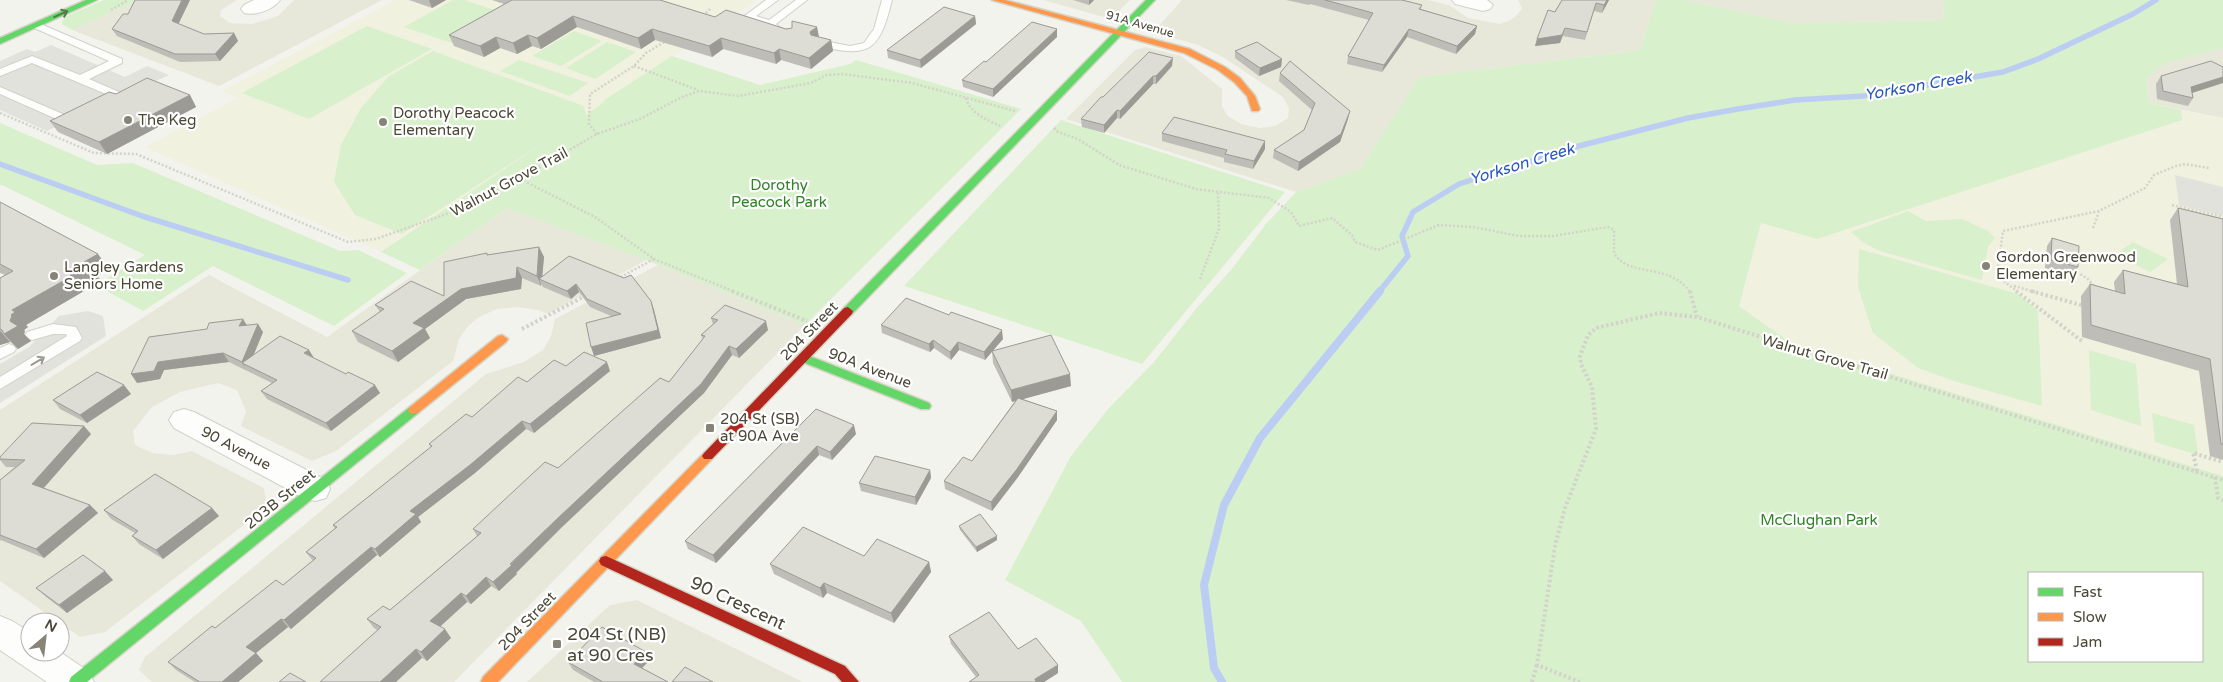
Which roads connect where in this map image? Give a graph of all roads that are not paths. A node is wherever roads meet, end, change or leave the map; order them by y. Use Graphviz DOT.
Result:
graph roads {
  1 [pos="92,0"];
  2 [pos="270,0"];
  3 [pos="773,0"];
  4 [pos="802,0"];
  5 [pos="887,0"];
  6 [pos="996,0"];
  7 [pos="1151,0"];
  8 [pos="1462,0"];
  9 [pos="1483,5"];
  10 [pos="251,9"];
  11 [pos="771,24"];
  12 [pos="36,25"];
  13 [pos="1120,32"];
  14 [pos="789,36"];
  15 [pos="0,41"];
  16 [pos="819,43"];
  17 [pos="0,73"];
  18 [pos="80,79"];
  19 [pos="0,90"];
  20 [pos="98,102"];
  21 [pos="1254,109"];
  22 [pos="82,111"];
  23 [pos="32,335"];
  24 [pos="502,339"];
  25 [pos="804,358"];
  26 [pos="0,384"];
  27 [pos="925,406"];
  28 [pos="184,420"];
  29 [pos="315,489"];
  30 [pos="606,560"];
  31 [pos="0,631"];
  32 [pos="20,645"];
  33 [pos="46,662"];
  34 [pos="76,682"];
  35 [pos="488,682"];
  36 [pos="852,682"];
  12 -- 1 [label="street, one-way"];
  2 -- 10 [label="street"];
  3 -- 11 [label="lane"];
  4 -- 11 [label="lane"];
  5 -- 16 [label="lane"];
  6 -- 13 [label="street, 91A Avenue"];
  7 -- 13 [label="street, 204 Street"];
  8 -- 9 [label="street"];
  11 -- 14 [label="lane"];
  12 -- 15 [label="street"];
  12 -- 18 [label="lane"];
  13 -- 21 [label="street, 91A Avenue"];
  13 -- 25 [label="street, 204 Street"];
  17 -- 18 [label="lane"];
  18 -- 20 [label="lane"];
  19 -- 22 [label="lane"];
  26 -- 23 [label="lane, one-way"];
  24 -- 29 [label="street, 203B Street"];
  25 -- 27 [label="street, 90A Avenue"];
  25 -- 30 [label="street, 204 Street"];
  28 -- 29 [label="street, 90 Avenue"];
  29 -- 34 [label="street, 203B Street"];
  30 -- 35 [label="street, 204 Street"];
  30 -- 36 [label="street, 90 Crescent"];
  31 -- 32 [label="street"];
  33 -- 34 [label="street"];
}
